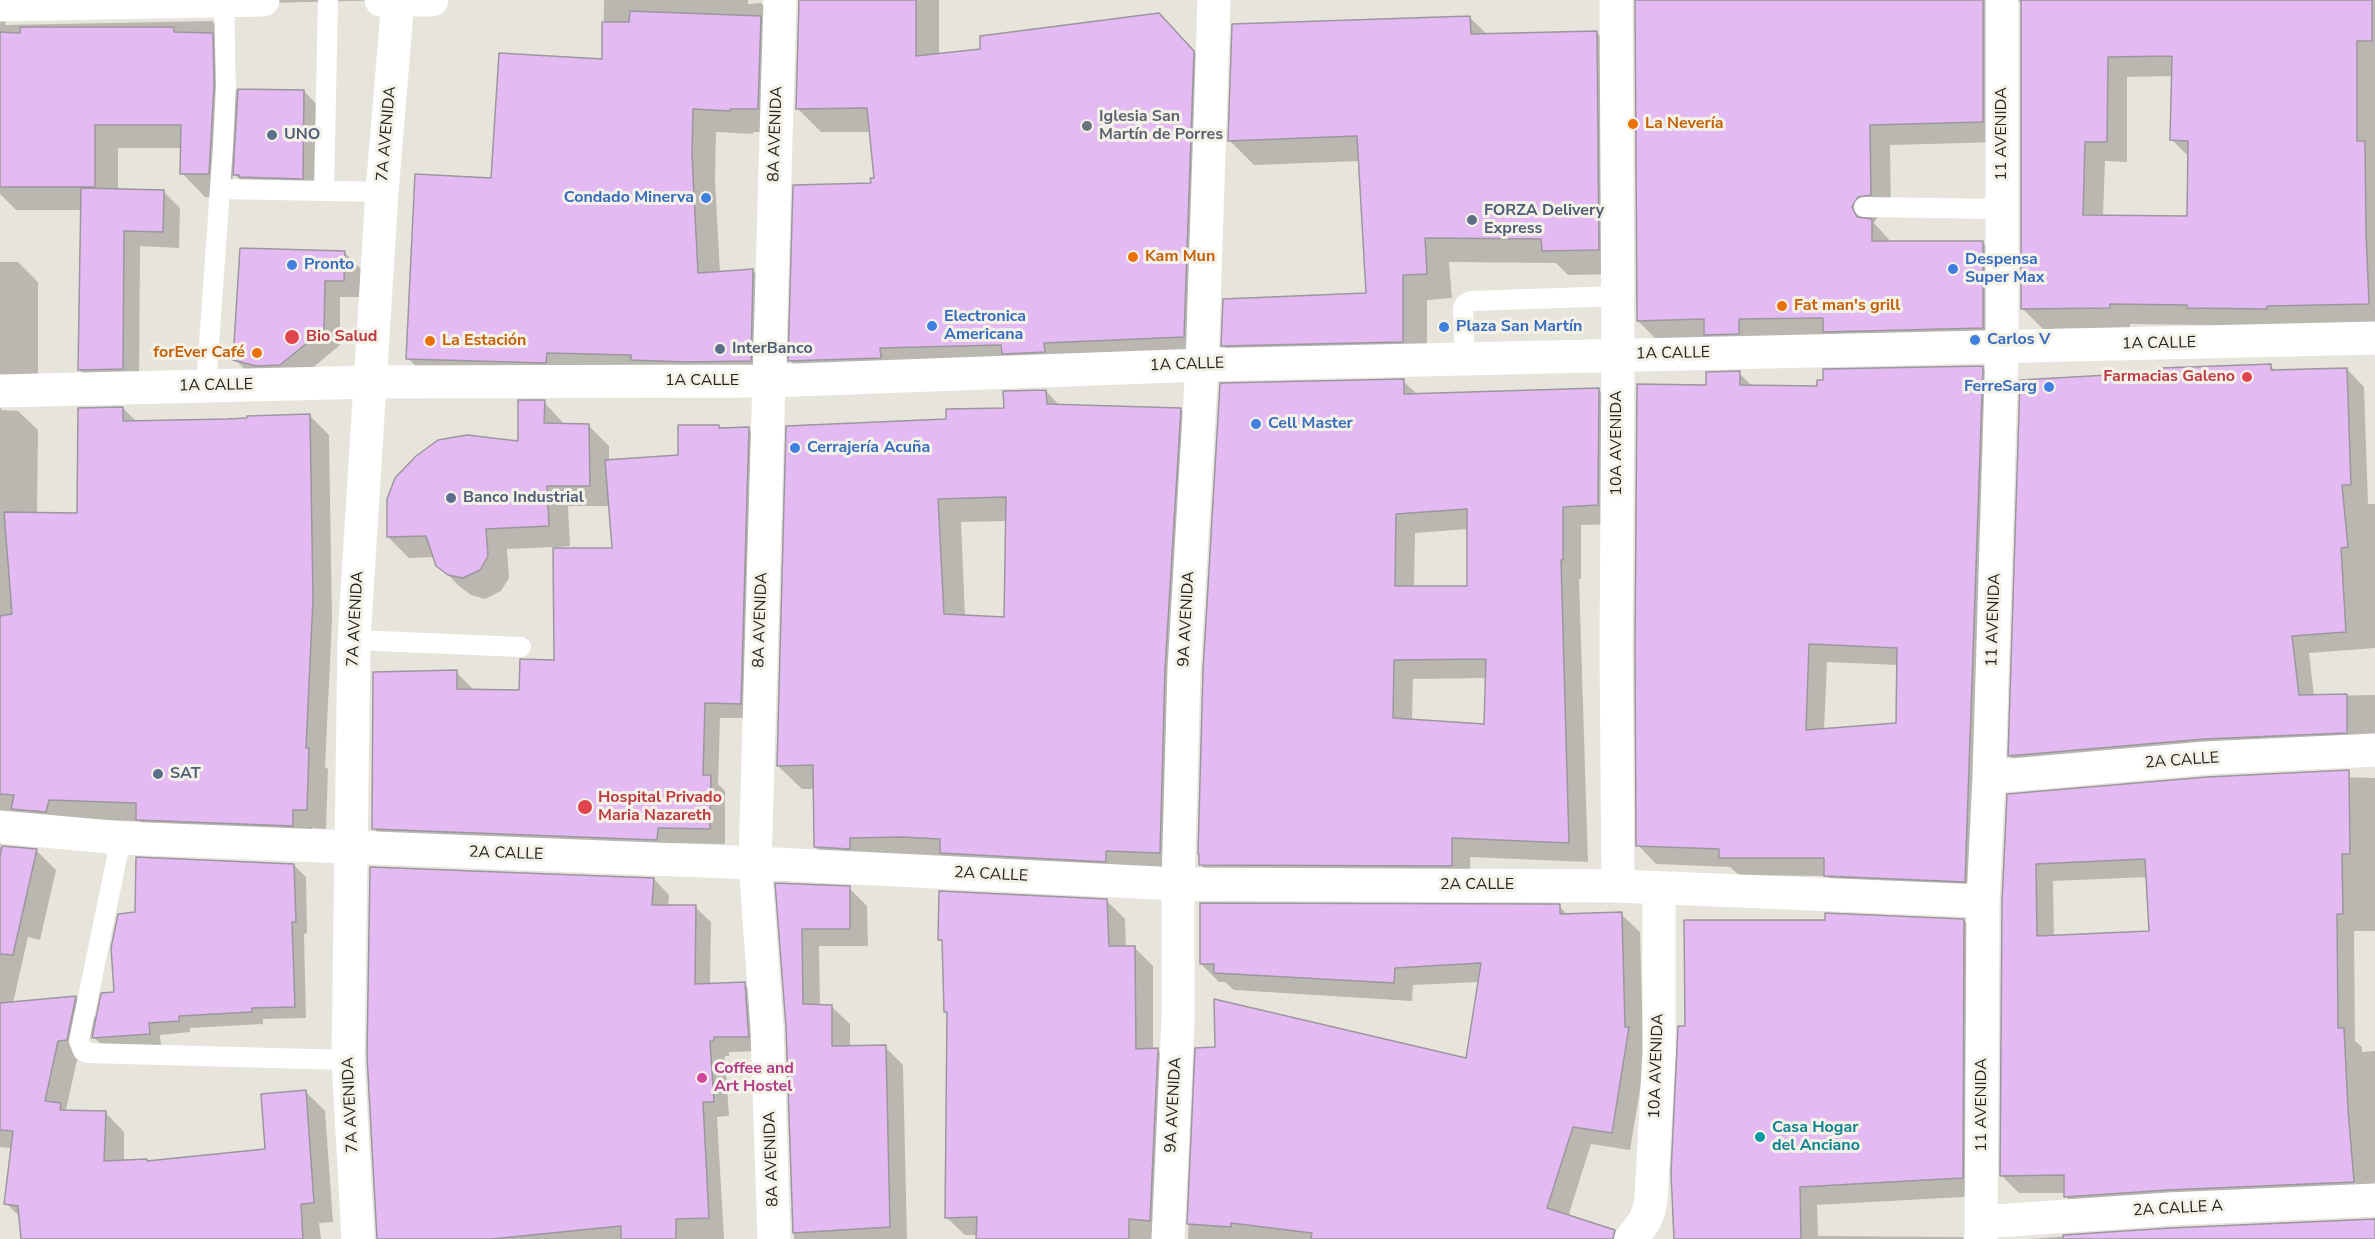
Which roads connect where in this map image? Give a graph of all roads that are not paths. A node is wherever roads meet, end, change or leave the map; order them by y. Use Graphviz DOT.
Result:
graph roads {
  1 [pos="224,0"];
  2 [pos="263,0"];
  3 [pos="328,0"];
  4 [pos="381,0"];
  5 [pos="398,0"];
  6 [pos="432,0"];
  7 [pos="780,0"];
  8 [pos="1214,0"];
  9 [pos="1616,0"];
  10 [pos="2002,0"];
  11 [pos="0,5"];
  12 [pos="221,189"];
  13 [pos="324,191"];
  14 [pos="382,192"];
  15 [pos="1864,207"];
  16 [pos="2002,209"];
  17 [pos="1618,296"];
  18 [pos="2375,339"];
  19 [pos="2002,347"];
  20 [pos="1618,356"];
  21 [pos="1465,358"];
  22 [pos="1202,365"];
  23 [pos="768,381"];
  24 [pos="372,382"];
  25 [pos="206,386"];
  26 [pos="0,391"];
  27 [pos="354,640"];
  28 [pos="521,647"];
  29 [pos="2375,750"];
  30 [pos="1989,777"];
  31 [pos="0,827"];
  32 [pos="121,838"];
  33 [pos="352,848"];
  34 [pos="755,862"];
  35 [pos="1178,884"];
  36 [pos="1618,886"];
  37 [pos="1659,888"];
  38 [pos="1983,901"];
  39 [pos="348,1060"];
  40 [pos="2375,1200"];
  41 [pos="1981,1231"];
  42 [pos="358,1239"];
  43 [pos="774,1239"];
  44 [pos="1168,1239"];
  45 [pos="1631,1239"];
  1 -- 2 [label="street"];
  1 -- 11 [label="street"];
  1 -- 12 [label="lane"];
  3 -- 13 [label="lane"];
  4 -- 5 [label="street"];
  5 -- 6 [label="street"];
  5 -- 14 [label="street, 7A AVENIDA"];
  7 -- 23 [label="street, 8A AVENIDA"];
  8 -- 22 [label="street, 9A AVENIDA"];
  9 -- 17 [label="street, 10A AVENIDA"];
  10 -- 16 [label="street, 11 AVENIDA"];
  12 -- 13 [label="lane"];
  12 -- 25 [label="lane"];
  13 -- 14 [label="lane"];
  14 -- 24 [label="street, 7A AVENIDA"];
  15 -- 16 [label="lane"];
  16 -- 19 [label="street, 11 AVENIDA"];
  17 -- 20 [label="street, 10A AVENIDA"];
  17 -- 21 [label="lane"];
  18 -- 19 [label="street, 1A CALLE"];
  19 -- 20 [label="street, 1A CALLE"];
  19 -- 30 [label="street, 11 AVENIDA"];
  20 -- 21 [label="street, 1A CALLE"];
  20 -- 36 [label="street, 10A AVENIDA"];
  21 -- 22 [label="street, 1A CALLE"];
  22 -- 23 [label="street, 1A CALLE"];
  22 -- 35 [label="street, 9A AVENIDA"];
  23 -- 24 [label="street, 1A CALLE"];
  23 -- 34 [label="street, 8A AVENIDA"];
  24 -- 25 [label="street, 1A CALLE"];
  24 -- 27 [label="street, 7A AVENIDA"];
  25 -- 26 [label="street, 1A CALLE"];
  27 -- 28 [label="lane"];
  27 -- 33 [label="street, 7A AVENIDA"];
  29 -- 30 [label="street, 2A CALLE"];
  30 -- 38 [label="street, 11 AVENIDA"];
  31 -- 32 [label="street, 2A CALLE"];
  32 -- 33 [label="street, 2A CALLE"];
  32 -- 39 [label="lane"];
  33 -- 34 [label="street, 2A CALLE"];
  33 -- 39 [label="street, 7A AVENIDA"];
  34 -- 35 [label="street, 2A CALLE"];
  34 -- 43 [label="street, 8A AVENIDA"];
  35 -- 36 [label="street, 2A CALLE"];
  35 -- 44 [label="street, 9A AVENIDA"];
  36 -- 37 [label="street, 2A CALLE"];
  37 -- 38 [label="street, 2A CALLE"];
  37 -- 45 [label="street, 10A AVENIDA"];
  38 -- 41 [label="street, 11 AVENIDA"];
  39 -- 42 [label="street, 7A AVENIDA"];
  40 -- 41 [label="street, 2A CALLE A"];
}
